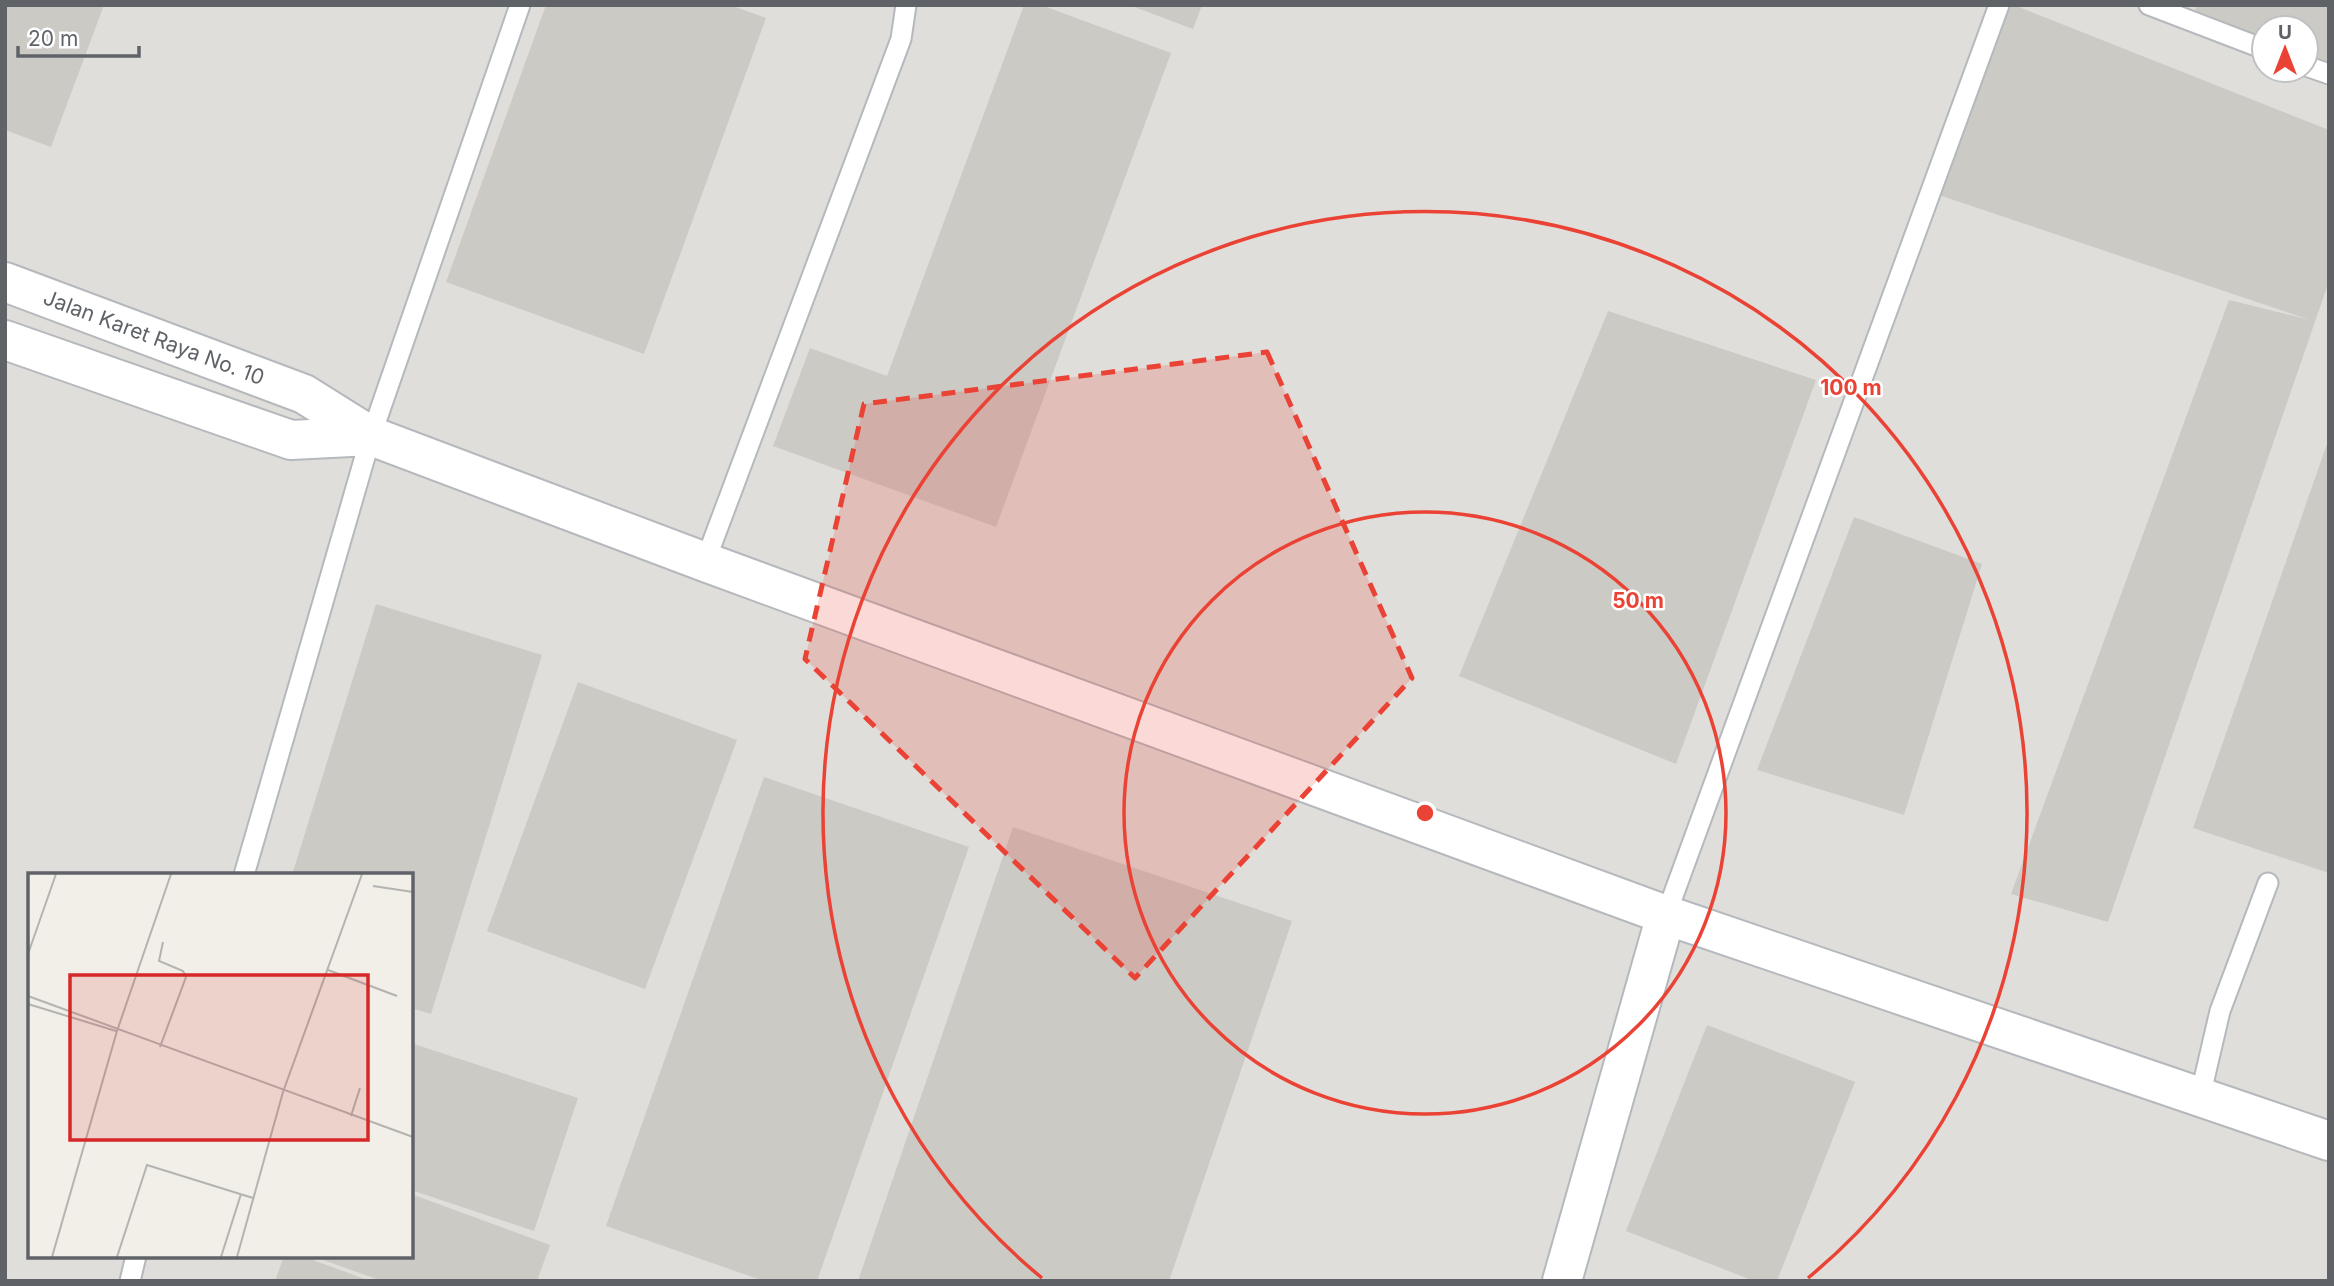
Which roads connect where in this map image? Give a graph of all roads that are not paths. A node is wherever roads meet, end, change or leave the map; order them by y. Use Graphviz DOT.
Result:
graph roads {
  1 [pos="520,5"];
  2 [pos="906,5"];
  3 [pos="1999,5"];
  4 [pos="2149,5"];
  5 [pos="2250,44"];
  6 [pos="5,282"];
  7 [pos="5,340"];
  8 [pos="370,436"];
  9 [pos="705,562"];
  10 [pos="245,873"];
  11 [pos="2268,883"];
  12 [pos="1666,915"];
  13 [pos="2200,1097"];
  14 [pos="2329,1141"];
  15 [pos="136,1258"];
  16 [pos="130,1281"];
  17 [pos="1562,1281"];
  1 -- 8 [label="lane"];
  2 -- 9 [label="lane"];
  3 -- 12 [label="lane"];
  4 -- 5 [label="lane"];
  6 -- 8 [label="street, Jalan Karet Raya No. 10"];
  7 -- 8 [label="street"];
  8 -- 9 [label="street"];
  8 -- 10 [label="lane"];
  9 -- 12 [label="street"];
  11 -- 13 [label="lane"];
  12 -- 13 [label="street"];
  12 -- 17 [label="street"];
  13 -- 14 [label="street"];
  15 -- 16 [label="lane"];
}
